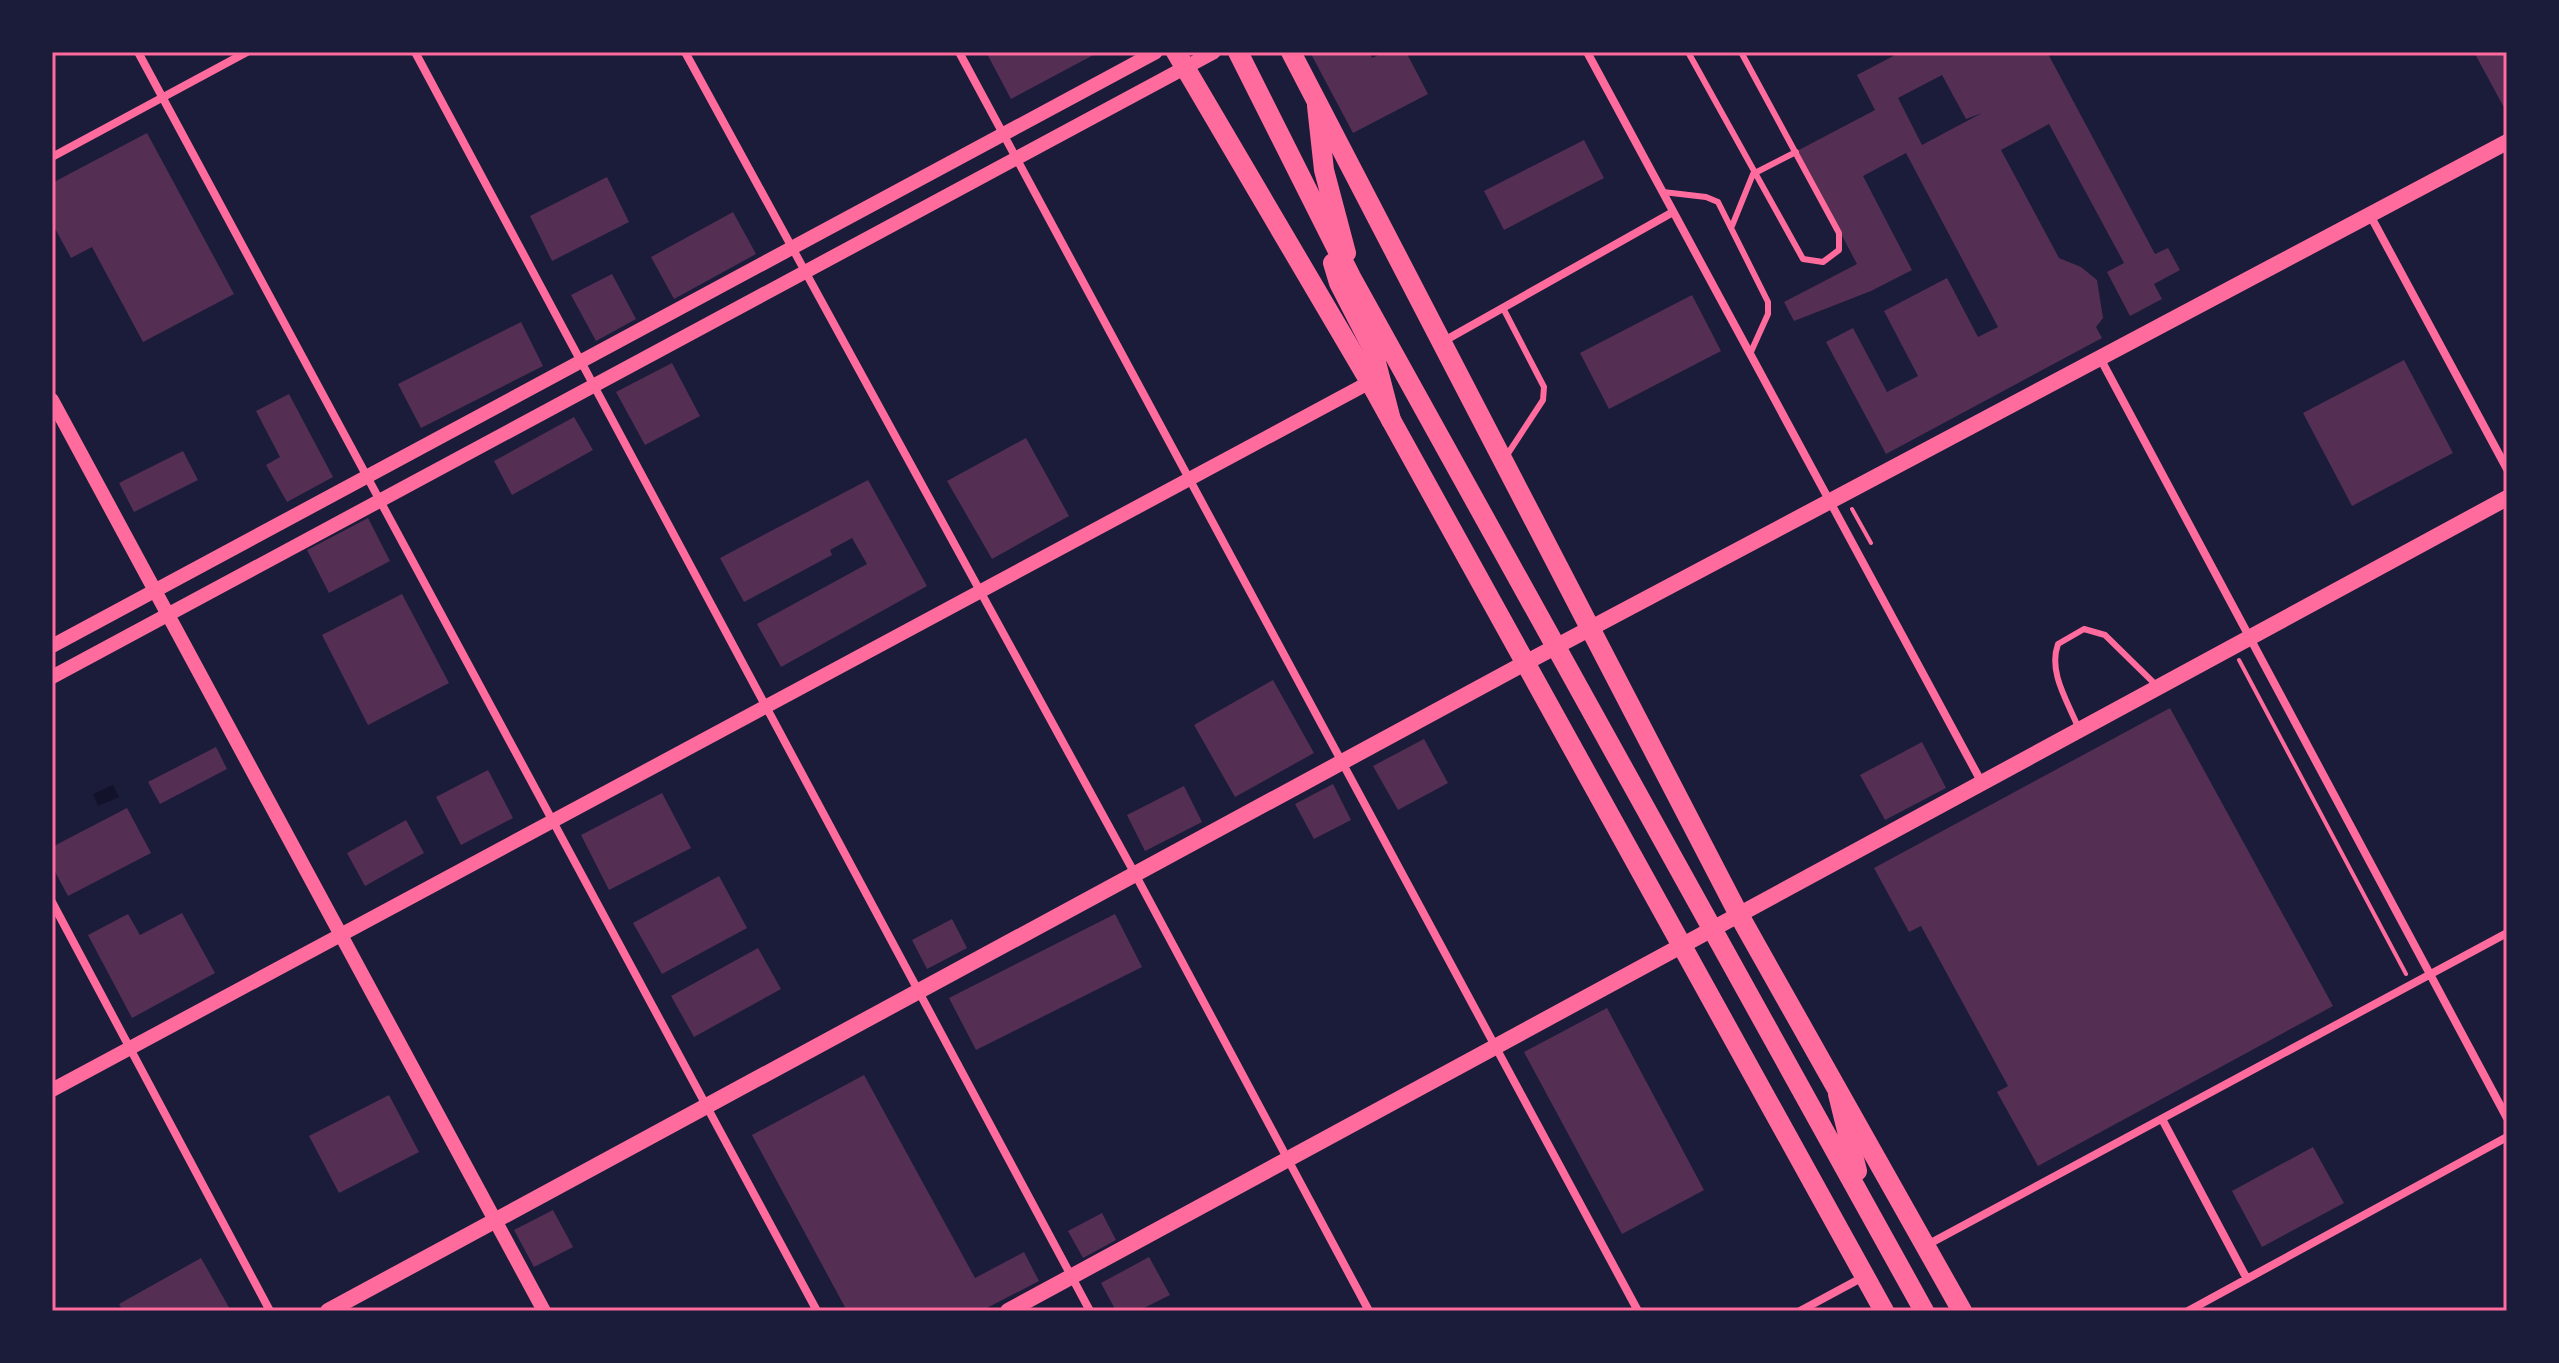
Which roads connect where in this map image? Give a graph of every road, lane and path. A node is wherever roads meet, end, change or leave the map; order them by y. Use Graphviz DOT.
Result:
graph roads {
  1 [pos="138,52"];
  2 [pos="247,52"];
  3 [pos="415,52"];
  4 [pos="685,52"];
  5 [pos="959,52"];
  6 [pos="1156,52"];
  7 [pos="1214,52"];
  8 [pos="1238,52"];
  9 [pos="1291,52"];
  10 [pos="1587,52"];
  11 [pos="1688,52"];
  12 [pos="1741,52"];
  13 [pos="1181,60"];
  14 [pos="162,97"];
  15 [pos="1317,106"];
  16 [pos="1003,135"];
  17 [pos="2507,142"];
  18 [pos="1796,152"];
  19 [pos="52,157"];
  20 [pos="1016,160"];
  21 [pos="1753,174"];
  22 [pos="1662,192"];
  23 [pos="1673,212"];
  24 [pos="2370,215"];
  25 [pos="1319,217"];
  26 [pos="1732,226"];
  27 [pos="792,248"];
  28 [pos="806,272"];
  29 [pos="1351,277"];
  30 [pos="1503,308"];
  31 [pos="1440,343"];
  32 [pos="1750,354"];
  33 [pos="2100,358"];
  34 [pos="581,361"];
  35 [pos="1370,382"];
  36 [pos="594,386"];
  37 [pos="52,400"];
  38 [pos="1391,420"];
  39 [pos="1503,462"];
  40 [pos="2507,469"];
  41 [pos="367,476"];
  42 [pos="1189,478"];
  43 [pos="2507,498"];
  44 [pos="380,501"];
  45 [pos="1830,502"];
  46 [pos="156,590"];
  47 [pos="980,590"];
  48 [pos="169,614"];
  49 [pos="1591,628"];
  50 [pos="2250,637"];
  51 [pos="52,646"];
  52 [pos="1557,646"];
  53 [pos="1525,663"];
  54 [pos="52,677"];
  55 [pos="2158,687"];
  56 [pos="766,705"];
  57 [pos="2080,730"];
  58 [pos="1342,762"];
  59 [pos="1982,783"];
  60 [pos="553,820"];
  61 [pos="1135,874"];
  62 [pos="52,902"];
  63 [pos="1739,915"];
  64 [pos="1712,929"];
  65 [pos="343,933"];
  66 [pos="2507,933"];
  67 [pos="1681,945"];
  68 [pos="2430,974"];
  69 [pos="919,991"];
  70 [pos="1495,1046"];
  71 [pos="130,1048"];
  72 [pos="52,1090"];
  73 [pos="1838,1094"];
  74 [pos="707,1106"];
  75 [pos="2507,1118"];
  76 [pos="2162,1119"];
  77 [pos="2507,1137"];
  78 [pos="1287,1159"];
  79 [pos="1864,1198"];
  80 [pos="495,1220"];
  81 [pos="1924,1247"];
  82 [pos="1072,1276"];
  83 [pos="1866,1276"];
  84 [pos="2247,1279"];
  85 [pos="270,1311"];
  86 [pos="328,1311"];
  87 [pos="544,1311"];
  88 [pos="817,1311"];
  89 [pos="1008,1311"];
  90 [pos="1090,1311"];
  91 [pos="1369,1311"];
  92 [pos="1638,1311"];
  93 [pos="1800,1311"];
  94 [pos="1884,1311"];
  95 [pos="1924,1311"];
  96 [pos="1962,1311"];
  97 [pos="2188,1311"];
  1 -- 14 [label="street"];
  2 -- 14 [label="street"];
  3 -- 34 [label="street"];
  4 -- 27 [label="street"];
  5 -- 16 [label="street"];
  6 -- 16 [label="street"];
  7 -- 13 [label="street"];
  8 -- 25 [label="main road"];
  9 -- 15 [label="main road"];
  10 -- 22 [label="street"];
  11 -- 21 [label="lane"];
  12 -- 18 [label="lane"];
  13 -- 20 [label="street"];
  13 -- 35 [label="main road"];
  14 -- 19 [label="street"];
  14 -- 41 [label="street"];
  15 -- 29 [label="main road"];
  15 -- 31 [label="main road"];
  16 -- 20 [label="street"];
  16 -- 27 [label="street"];
  17 -- 24 [label="main road"];
  18 -- 21 [label="lane"];
  18 -- 21 [label="lane"];
  20 -- 28 [label="street"];
  20 -- 42 [label="street"];
  21 -- 26 [label="lane"];
  22 -- 23 [label="street"];
  22 -- 26 [label="lane"];
  23 -- 30 [label="street"];
  23 -- 32 [label="street"];
  24 -- 33 [label="main road"];
  24 -- 40 [label="street"];
  25 -- 29 [label="main road"];
  25 -- 38 [label="main road"];
  26 -- 32 [label="lane"];
  27 -- 28 [label="street"];
  27 -- 34 [label="street"];
  28 -- 36 [label="street"];
  28 -- 47 [label="street"];
  29 -- 52 [label="main road"];
  30 -- 31 [label="street"];
  30 -- 39 [label="lane"];
  31 -- 39 [label="main road"];
  32 -- 45 [label="street"];
  33 -- 45 [label="main road"];
  33 -- 50 [label="street"];
  34 -- 36 [label="street"];
  34 -- 41 [label="street"];
  35 -- 38 [label="main road"];
  35 -- 42 [label="street"];
  36 -- 44 [label="street"];
  36 -- 56 [label="street"];
  37 -- 46 [label="street"];
  38 -- 53 [label="main road"];
  39 -- 49 [label="main road"];
  41 -- 44 [label="street"];
  41 -- 46 [label="street"];
  42 -- 47 [label="street"];
  42 -- 58 [label="street"];
  43 -- 50 [label="main road"];
  44 -- 48 [label="street"];
  44 -- 60 [label="street"];
  45 -- 49 [label="main road"];
  45 -- 59 [label="street"];
  46 -- 48 [label="street"];
  46 -- 51 [label="street"];
  47 -- 56 [label="street"];
  47 -- 61 [label="street"];
  48 -- 54 [label="street"];
  48 -- 65 [label="street"];
  49 -- 52 [label="main road"];
  49 -- 63 [label="main road"];
  50 -- 55 [label="main road"];
  50 -- 68 [label="street"];
  52 -- 53 [label="main road"];
  52 -- 64 [label="main road"];
  53 -- 58 [label="main road"];
  53 -- 67 [label="main road"];
  55 -- 57 [label="main road"];
  55 -- 57 [label="lane"];
  56 -- 60 [label="street"];
  56 -- 69 [label="street"];
  57 -- 59 [label="main road"];
  58 -- 61 [label="main road"];
  58 -- 70 [label="street"];
  59 -- 63 [label="main road"];
  60 -- 65 [label="street"];
  60 -- 74 [label="street"];
  61 -- 69 [label="main road"];
  61 -- 78 [label="street"];
  62 -- 71 [label="street"];
  63 -- 64 [label="main road"];
  63 -- 73 [label="main road"];
  64 -- 67 [label="main road"];
  64 -- 79 [label="main road"];
  65 -- 71 [label="street"];
  65 -- 80 [label="street"];
  66 -- 68 [label="street"];
  67 -- 70 [label="main road"];
  67 -- 83 [label="main road"];
  68 -- 75 [label="street"];
  68 -- 76 [label="street"];
  69 -- 74 [label="main road"];
  69 -- 82 [label="street"];
  70 -- 78 [label="main road"];
  70 -- 92 [label="street"];
  71 -- 72 [label="street"];
  71 -- 85 [label="street"];
  73 -- 79 [label="main road"];
  73 -- 81 [label="main road"];
  74 -- 80 [label="main road"];
  74 -- 88 [label="street"];
  76 -- 81 [label="street"];
  76 -- 84 [label="street"];
  77 -- 84 [label="street"];
  78 -- 82 [label="main road"];
  78 -- 91 [label="street"];
  79 -- 95 [label="main road"];
  80 -- 86 [label="main road"];
  80 -- 87 [label="street"];
  81 -- 96 [label="main road"];
  82 -- 89 [label="main road"];
  82 -- 90 [label="street"];
  83 -- 93 [label="street"];
  83 -- 94 [label="main road"];
  84 -- 97 [label="street"];
}
